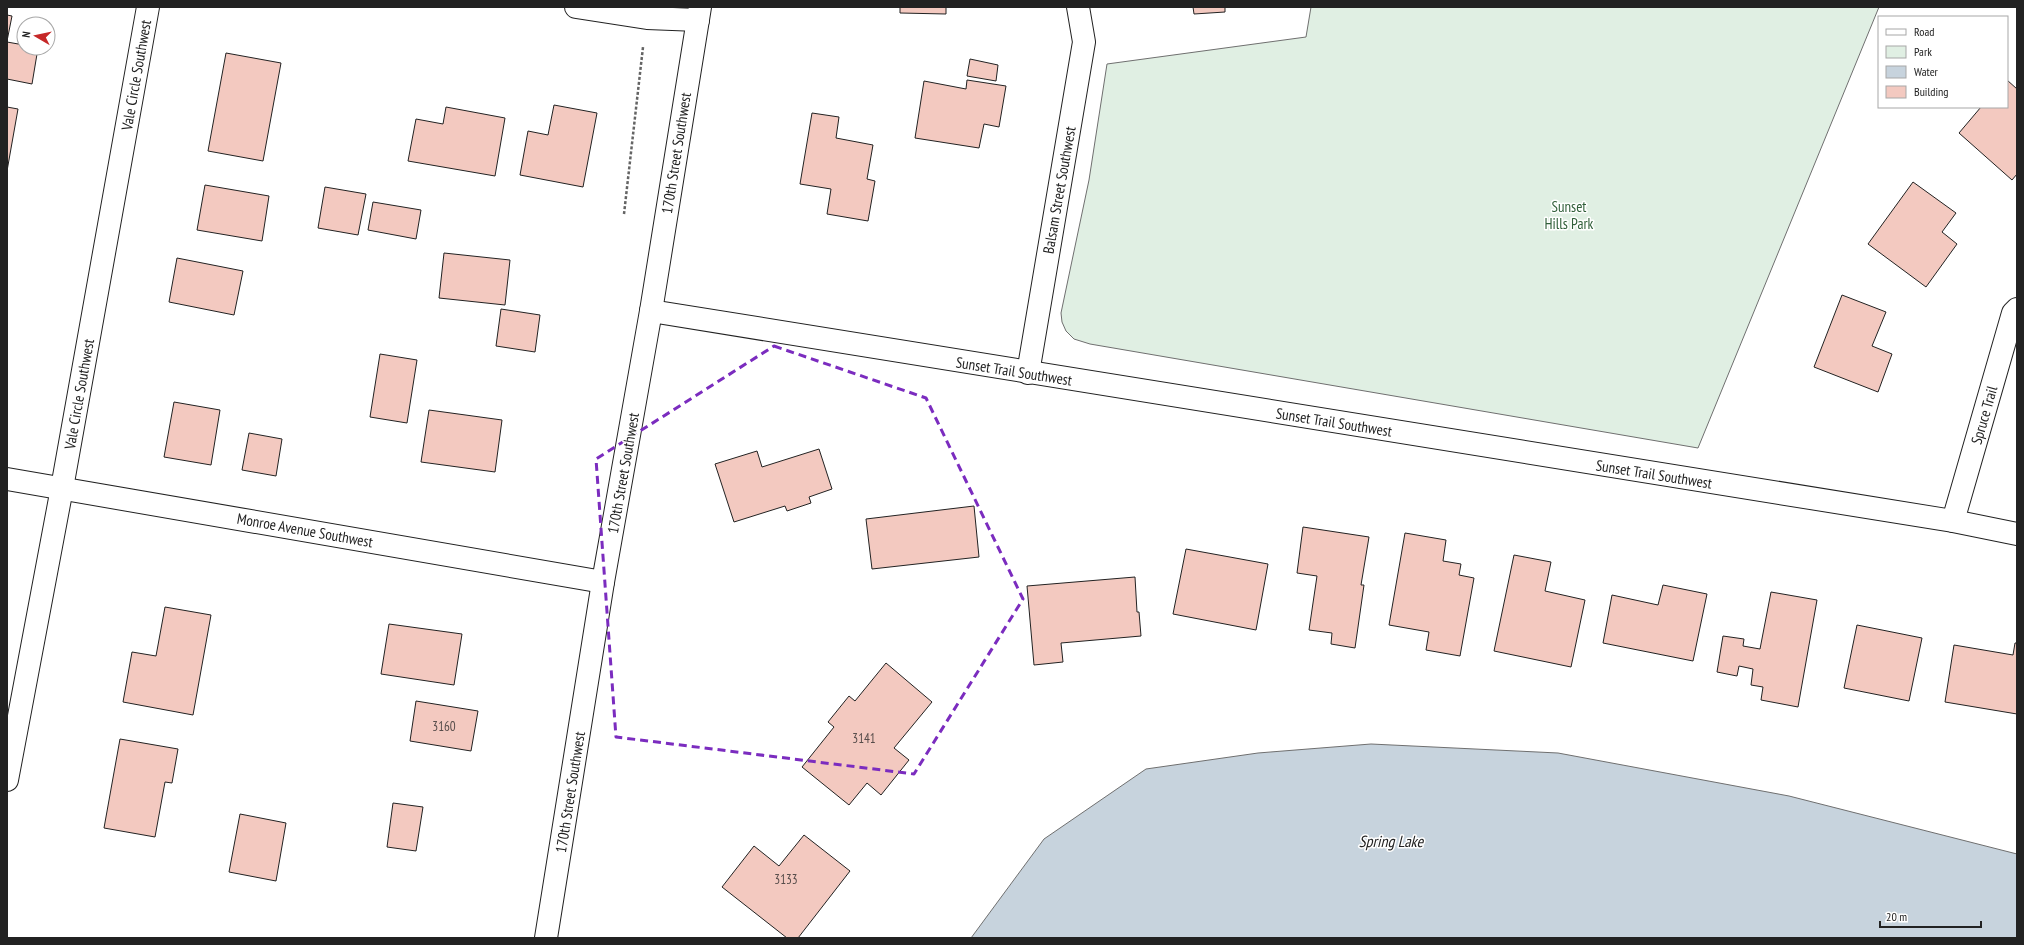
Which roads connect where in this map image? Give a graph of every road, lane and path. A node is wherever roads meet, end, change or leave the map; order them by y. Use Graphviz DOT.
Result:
graph roads {
  1 [pos="148,7"];
  2 [pos="576,7"];
  3 [pos="1078,7"];
  4 [pos="699,13"];
  5 [pos="647,18"];
  6 [pos="624,214"];
  7 [pos="2017,309"];
  8 [pos="651,311"];
  9 [pos="1028,373"];
  10 [pos="7,479"];
  11 [pos="62,488"];
  12 [pos="1953,521"];
  13 [pos="2017,534"];
  14 [pos="603,582"];
  15 [pos="7,780"];
  16 [pos="546,938"];
  1 -- 11 [label="street, Vale Circle Southwest"];
  2 -- 5 [label="street"];
  3 -- 9 [label="street, Balsam Street Southwest"];
  4 -- 5 [label="street"];
  4 -- 8 [label="street, 170th Street Southwest"];
  5 -- 6 [label="path"];
  7 -- 12 [label="street, Spruce Trail"];
  8 -- 9 [label="street, Sunset Trail Southwest"];
  8 -- 14 [label="street, 170th Street Southwest"];
  9 -- 12 [label="street, Sunset Trail Southwest"];
  10 -- 11 [label="street, Monroe Avenue Southwest"];
  11 -- 14 [label="street, Monroe Avenue Southwest"];
  11 -- 15 [label="street, Vale Circle Southwest"];
  12 -- 13 [label="street, Sunset Trail Southwest"];
  14 -- 16 [label="street, 170th Street Southwest"];
}
